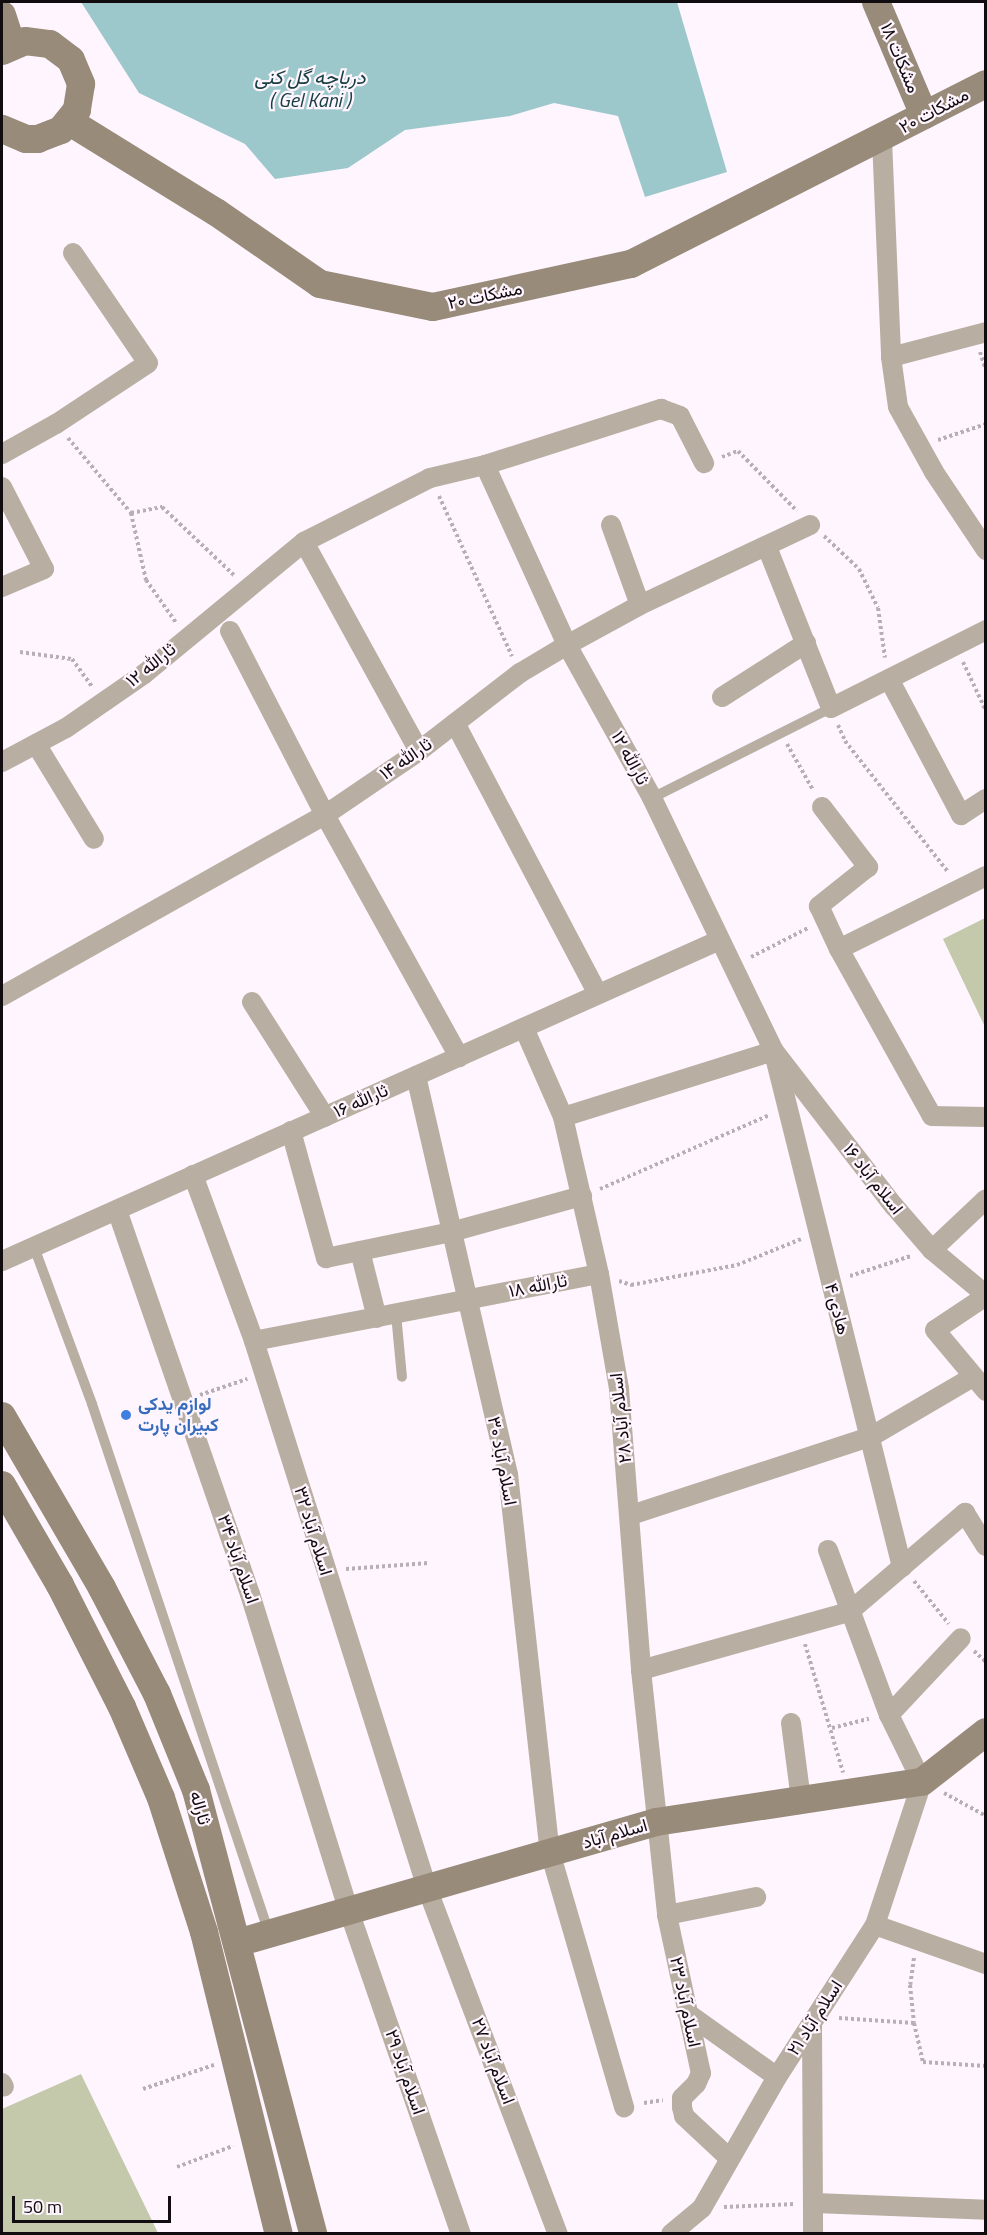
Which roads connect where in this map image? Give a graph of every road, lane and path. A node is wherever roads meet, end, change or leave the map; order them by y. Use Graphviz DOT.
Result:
graph roads {
  1 [pos="876,2"];
  2 [pos="2,15"];
  3 [pos="7,48"];
  4 [pos="986,84"];
  5 [pos="924,115"];
  6 [pos="70,122"];
  7 [pos="2,129"];
  8 [pos="882,139"];
  9 [pos="73,253"];
  10 [pos="986,332"];
  11 [pos="891,357"];
  12 [pos="56,424"];
  13 [pos="986,424"];
  14 [pos="919,446"];
  15 [pos="2,454"];
  16 [pos="704,463"];
  17 [pos="485,465"];
  18 [pos="430,478"];
  19 [pos="2,487"];
  20 [pos="131,513"];
  21 [pos="611,525"];
  22 [pos="810,525"];
  23 [pos="304,542"];
  24 [pos="767,547"];
  25 [pos="986,550"];
  26 [pos="2,587"];
  27 [pos="247,587"];
  28 [pos="640,605"];
  29 [pos="986,630"];
  30 [pos="230,631"];
  31 [pos="186,637"];
  32 [pos="806,643"];
  33 [pos="567,645"];
  34 [pos="955,645"];
  35 [pos="20,652"];
  36 [pos="520,673"];
  37 [pos="889,679"];
  38 [pos="722,697"];
  39 [pos="103,702"];
  40 [pos="831,708"];
  41 [pos="986,711"];
  42 [pos="455,723"];
  43 [pos="781,733"];
  44 [pos="36,744"];
  45 [pos="419,751"];
  46 [pos="2,762"];
  47 [pos="652,798"];
  48 [pos="986,799"];
  49 [pos="822,807"];
  50 [pos="326,815"];
  51 [pos="94,839"];
  52 [pos="986,876"];
  53 [pos="961,888"];
  54 [pos="825,919"];
  55 [pos="720,940"];
  56 [pos="839,949"];
  57 [pos="732,967"];
  58 [pos="598,994"];
  59 [pos="2,996"];
  60 [pos="252,1002"];
  61 [pos="524,1028"];
  62 [pos="774,1051"];
  63 [pos="459,1056"];
  64 [pos="416,1076"];
  65 [pos="786,1108"];
  66 [pos="325,1117"];
  67 [pos="563,1117"];
  68 [pos="986,1118"];
  69 [pos="291,1131"];
  70 [pos="193,1175"];
  71 [pos="582,1196"];
  72 [pos="986,1199"];
  73 [pos="117,1210"];
  74 [pos="451,1232"];
  75 [pos="816,1233"];
  76 [pos="34,1247"];
  77 [pos="932,1250"];
  78 [pos="360,1251"];
  79 [pos="2,1261"];
  80 [pos="599,1274"];
  81 [pos="829,1282"];
  82 [pos="986,1295"];
  83 [pos="467,1300"];
  84 [pos="386,1316"];
  85 [pos="254,1341"];
  86 [pos="264,1374"];
  87 [pos="402,1377"];
  88 [pos="979,1384"];
  89 [pos="183,1401"];
  90 [pos="2,1416"];
  91 [pos="872,1436"];
  92 [pos="26,1456"];
  93 [pos="2,1470"];
  94 [pos="2,1485"];
  95 [pos="631,1515"];
  96 [pos="986,1546"];
  97 [pos="828,1550"];
  98 [pos="429,1563"];
  99 [pos="902,1567"];
  100 [pos="326,1571"];
  101 [pos="849,1612"];
  102 [pos="799,1626"];
  103 [pos="961,1638"];
  104 [pos="986,1662"];
  105 [pos="641,1670"];
  106 [pos="889,1715"];
  107 [pos="791,1723"];
  108 [pos="832,1728"];
  109 [pos="986,1732"];
  110 [pos="922,1782"];
  111 [pos="848,1793"];
  112 [pos="801,1800"];
  113 [pos="986,1816"];
  114 [pos="656,1821"];
  115 [pos="550,1852"];
  116 [pos="427,1888"];
  117 [pos="756,1897"];
  118 [pos="349,1911"];
  119 [pos="667,1914"];
  120 [pos="875,1925"];
  121 [pos="269,1934"];
  122 [pos="916,1940"];
  123 [pos="237,1943"];
  124 [pos="986,1964"];
  125 [pos="687,2013"];
  126 [pos="815,2020"];
  127 [pos="914,2023"];
  128 [pos="234,2058"];
  129 [pos="986,2066"];
  130 [pos="777,2077"];
  131 [pos="143,2089"];
  132 [pos="682,2100"];
  133 [pos="624,2107"];
  134 [pos="254,2139"];
  135 [pos="728,2157"];
  136 [pos="177,2167"];
  137 [pos="815,2203"];
  138 [pos="702,2208"];
  139 [pos="986,2210"];
  140 [pos="279,2234"];
  141 [pos="313,2234"];
  142 [pos="461,2234"];
  143 [pos="558,2234"];
  144 [pos="671,2234"];
  145 [pos="813,2234"];
  1 -- 5 [label="street, مشکات ۱۸"];
  2 -- 3 [label="street"];
  3 -- 6 [label="street"];
  4 -- 5 [label="street, مشکات ۲۰"];
  5 -- 8 [label="street, مشکات ۲۰"];
  6 -- 7 [label="street"];
  6 -- 8 [label="street, مشکات ۲۰"];
  8 -- 11 [label="street, مشکات ۲۰"];
  9 -- 12 [label="street"];
  10 -- 11 [label="street"];
  11 -- 14 [label="street, مشکات ۲۰"];
  12 -- 15 [label="street"];
  12 -- 20 [label="path"];
  13 -- 14 [label="path"];
  14 -- 25 [label="street, مشکات ۲۰"];
  16 -- 17 [label="street, ثارالله ۱۲"];
  17 -- 18 [label="street, ثارالله ۱۲"];
  17 -- 33 [label="street, ثارالله ۱۲"];
  18 -- 23 [label="street, ثارالله ۱۲"];
  18 -- 36 [label="path"];
  19 -- 26 [label="street"];
  20 -- 27 [label="path"];
  20 -- 31 [label="path"];
  21 -- 28 [label="street"];
  22 -- 24 [label="street, ثارالله ۱۴"];
  23 -- 27 [label="street, ثارالله ۱۲"];
  23 -- 45 [label="street"];
  24 -- 28 [label="street, ثارالله ۱۴"];
  24 -- 32 [label="street"];
  27 -- 31 [label="street, ثارالله ۱۲"];
  28 -- 33 [label="street, ثارالله ۱۴"];
  29 -- 34 [label="street"];
  30 -- 50 [label="street"];
  31 -- 39 [label="street, ثارالله ۱۲"];
  32 -- 38 [label="street"];
  32 -- 40 [label="street"];
  33 -- 36 [label="street, ثارالله ۱۴"];
  33 -- 47 [label="street, ثارالله ۱۲"];
  34 -- 37 [label="street"];
  34 -- 41 [label="path"];
  35 -- 39 [label="path"];
  36 -- 42 [label="street, ثارالله ۱۴"];
  37 -- 40 [label="street"];
  37 -- 48 [label="street"];
  39 -- 44 [label="street, ثارالله ۱۲"];
  40 -- 43 [label="lane"];
  40 -- 53 [label="path"];
  42 -- 45 [label="street, ثارالله ۱۴"];
  42 -- 58 [label="street"];
  43 -- 47 [label="lane"];
  43 -- 49 [label="path"];
  44 -- 46 [label="street, ثارالله ۱۲"];
  44 -- 51 [label="street"];
  45 -- 50 [label="street, ثارالله ۱۴"];
  47 -- 55 [label="street, ثارالله ۱۲"];
  49 -- 54 [label="street"];
  50 -- 59 [label="street, ثارالله ۱۴"];
  50 -- 63 [label="street"];
  52 -- 53 [label="street"];
  53 -- 56 [label="street"];
  54 -- 56 [label="street"];
  54 -- 57 [label="path"];
  55 -- 57 [label="street, ثارالله ۱۲"];
  55 -- 58 [label="street, ثارالله ۱۶"];
  56 -- 68 [label="street"];
  57 -- 62 [label="street, ثارالله ۱۲"];
  58 -- 61 [label="street, ثارالله ۱۶"];
  60 -- 66 [label="street"];
  61 -- 63 [label="street, ثارالله ۱۶"];
  61 -- 67 [label="street, اسلام آباد ۲۸"];
  62 -- 65 [label="street, هادی ۴"];
  62 -- 67 [label="street"];
  62 -- 77 [label="street, اسلام آباد ۱۶"];
  63 -- 64 [label="street, ثارالله ۱۶"];
  64 -- 66 [label="street, ثارالله ۱۶"];
  64 -- 74 [label="street, اسلام آباد ۳۰"];
  65 -- 71 [label="path"];
  65 -- 75 [label="street, هادی ۴"];
  66 -- 69 [label="street, ثارالله ۱۶"];
  67 -- 71 [label="street, اسلام آباد ۲۸"];
  69 -- 70 [label="street, ثارالله ۱۶"];
  69 -- 78 [label="street"];
  70 -- 73 [label="street, ثارالله ۱۶"];
  70 -- 85 [label="street, اسلام آباد ۳۲"];
  71 -- 74 [label="street"];
  71 -- 80 [label="street, اسلام آباد ۲۸"];
  72 -- 77 [label="street"];
  73 -- 76 [label="street, ثارالله ۱۶"];
  73 -- 89 [label="street, اسلام آباد ۳۴"];
  74 -- 78 [label="street"];
  74 -- 83 [label="street, اسلام آباد ۳۰"];
  75 -- 80 [label="path"];
  75 -- 81 [label="street, هادی ۴"];
  76 -- 79 [label="street, ثارالله ۱۶"];
  76 -- 121 [label="lane"];
  77 -- 81 [label="path"];
  77 -- 82 [label="street, اسلام آباد ۱۶"];
  78 -- 84 [label="street"];
  80 -- 83 [label="street, ثارالله ۱۸"];
  80 -- 95 [label="street, اسلام آباد ۲۸"];
  81 -- 91 [label="street, هادی ۴"];
  82 -- 88 [label="street"];
  83 -- 84 [label="street, ثارالله ۱۸"];
  83 -- 115 [label="street, اسلام آباد ۳۰"];
  84 -- 85 [label="street, ثارالله ۱۸"];
  84 -- 87 [label="lane"];
  85 -- 86 [label="street, اسلام آباد ۳۲"];
  86 -- 89 [label="path"];
  86 -- 100 [label="street, اسلام آباد ۳۲"];
  88 -- 91 [label="street"];
  89 -- 118 [label="street, اسلام آباد ۳۴"];
  90 -- 92 [label="street, ثاراله"];
  91 -- 95 [label="street"];
  91 -- 99 [label="street, هادی ۴"];
  92 -- 93 [label="street"];
  92 -- 123 [label="street, ثاراله"];
  94 -- 128 [label="street, ثاراله"];
  95 -- 105 [label="street, اسلام آباد ۲۸"];
  96 -- 99 [label="street"];
  97 -- 101 [label="street"];
  98 -- 100 [label="path"];
  99 -- 101 [label="street"];
  99 -- 103 [label="path"];
  100 -- 116 [label="street, اسلام آباد ۳۲"];
  101 -- 102 [label="street"];
  101 -- 106 [label="street"];
  102 -- 105 [label="street"];
  102 -- 108 [label="path"];
  103 -- 104 [label="path"];
  103 -- 106 [label="street"];
  105 -- 114 [label="street, اسلام آباد ۲۸"];
  106 -- 108 [label="path"];
  106 -- 110 [label="street"];
  107 -- 112 [label="street"];
  108 -- 111 [label="path"];
  109 -- 110 [label="street, اسلام آباد"];
  110 -- 111 [label="street, اسلام آباد"];
  110 -- 113 [label="path"];
  110 -- 120 [label="street, اسلام آباد ۲۱"];
  111 -- 112 [label="street, اسلام آباد"];
  112 -- 114 [label="street, اسلام آباد"];
  114 -- 115 [label="street, اسلام آباد"];
  114 -- 119 [label="street, اسلام آباد ۲۳"];
  115 -- 116 [label="street, اسلام آباد"];
  115 -- 133 [label="street, اسلام آباد ۳۰"];
  116 -- 118 [label="street, اسلام آباد"];
  116 -- 143 [label="street, اسلام آباد ۲۷"];
  117 -- 119 [label="street"];
  118 -- 121 [label="street, اسلام آباد"];
  118 -- 142 [label="street, اسلام آباد ۲۹"];
  119 -- 125 [label="street, اسلام آباد ۲۳"];
  120 -- 122 [label="street"];
  120 -- 126 [label="street, اسلام آباد ۲۱"];
  121 -- 123 [label="street, اسلام آباد"];
  122 -- 124 [label="street"];
  122 -- 127 [label="path"];
  123 -- 141 [label="street, ثاراله"];
  125 -- 130 [label="street"];
  125 -- 132 [label="street, اسلام آباد ۲۳"];
  126 -- 127 [label="path"];
  126 -- 130 [label="street, اسلام آباد ۲۱"];
  126 -- 137 [label="street"];
  127 -- 129 [label="path"];
  128 -- 131 [label="path"];
  128 -- 134 [label="street, ثاراله"];
  130 -- 135 [label="street, اسلام آباد ۲۱"];
  132 -- 133 [label="path"];
  132 -- 135 [label="street"];
  134 -- 136 [label="path"];
  134 -- 140 [label="street, ثاراله"];
  135 -- 138 [label="street, اسلام آباد ۲۱"];
  137 -- 138 [label="path"];
  137 -- 139 [label="street"];
  137 -- 145 [label="street"];
  138 -- 144 [label="street, اسلام آباد ۲۱"];
}
